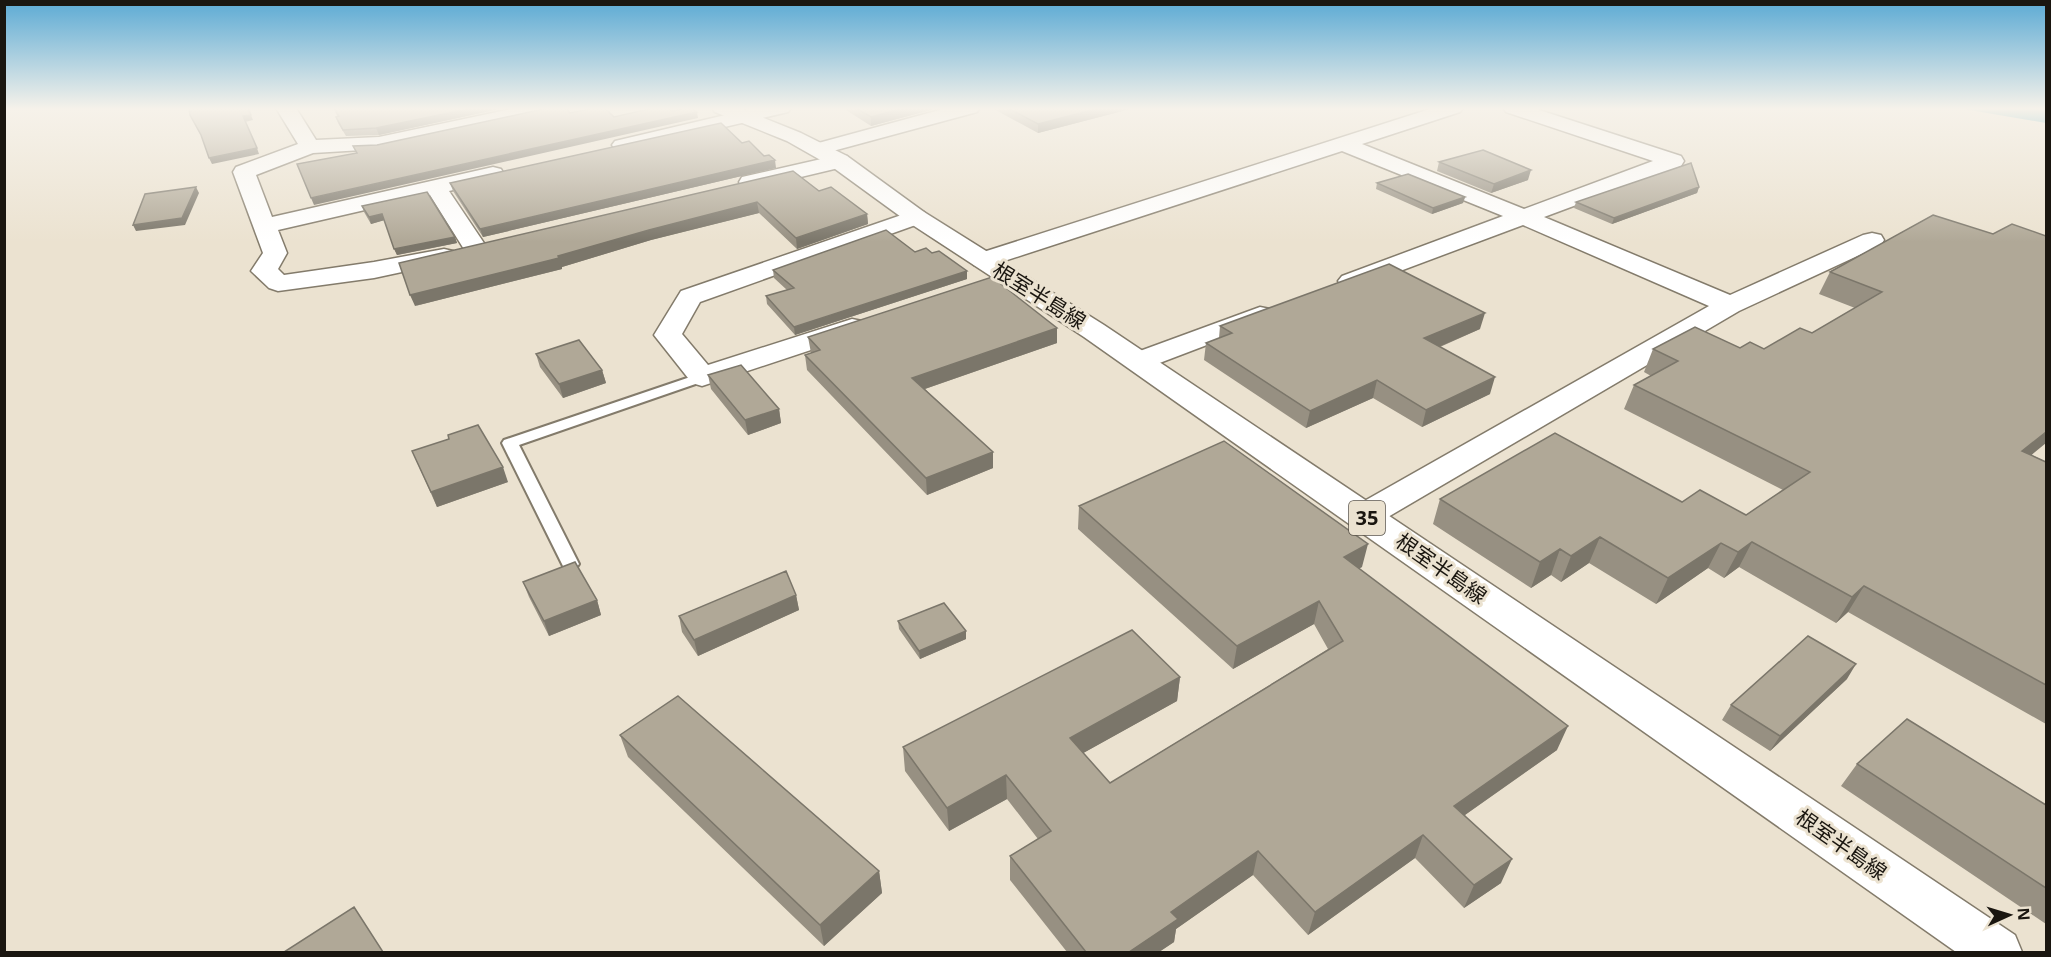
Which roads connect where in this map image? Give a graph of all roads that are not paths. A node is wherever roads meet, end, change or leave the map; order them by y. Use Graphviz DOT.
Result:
graph roads {
  1 [pos="295,153"];
  2 [pos="823,153"];
  3 [pos="835,153"];
  4 [pos="1320,153"];
  5 [pos="1365,153"];
  6 [pos="1648,153"];
  7 [pos="828,155"];
  8 [pos="517,169"];
  9 [pos="436,187"];
  10 [pos="726,188"];
  11 [pos="1522,216"];
  12 [pos="916,217"];
  13 [pos="264,226"];
  14 [pos="1872,240"];
  15 [pos="989,274"];
  16 [pos="1325,291"];
  17 [pos="1730,305"];
  18 [pos="1281,307"];
  19 [pos="872,321"];
  20 [pos="1138,361"];
  21 [pos="702,376"];
  22 [pos="1364,516"];
  23 [pos="570,564"];
  24 [pos="1997,952"];
  1 -- 13 [label="street"];
  2 -- 7 [label="street, 根室半島線 / 35"];
  3 -- 7 [label="street"];
  4 -- 15 [label="street"];
  5 -- 11 [label="street"];
  6 -- 11 [label="street"];
  7 -- 10 [label="street"];
  7 -- 12 [label="street, 根室半島線 / 35"];
  8 -- 9 [label="street"];
  9 -- 13 [label="street"];
  9 -- 13 [label="street"];
  11 -- 16 [label="street"];
  11 -- 17 [label="street"];
  12 -- 15 [label="street, 根室半島線 / 35"];
  12 -- 21 [label="street"];
  14 -- 17 [label="street"];
  15 -- 20 [label="street, 根室半島線 / 35"];
  17 -- 22 [label="street"];
  18 -- 20 [label="street"];
  19 -- 21 [label="street"];
  20 -- 22 [label="street, 根室半島線 / 35"];
  21 -- 23 [label="lane"];
  22 -- 24 [label="street, 根室半島線 / 35"];
}
